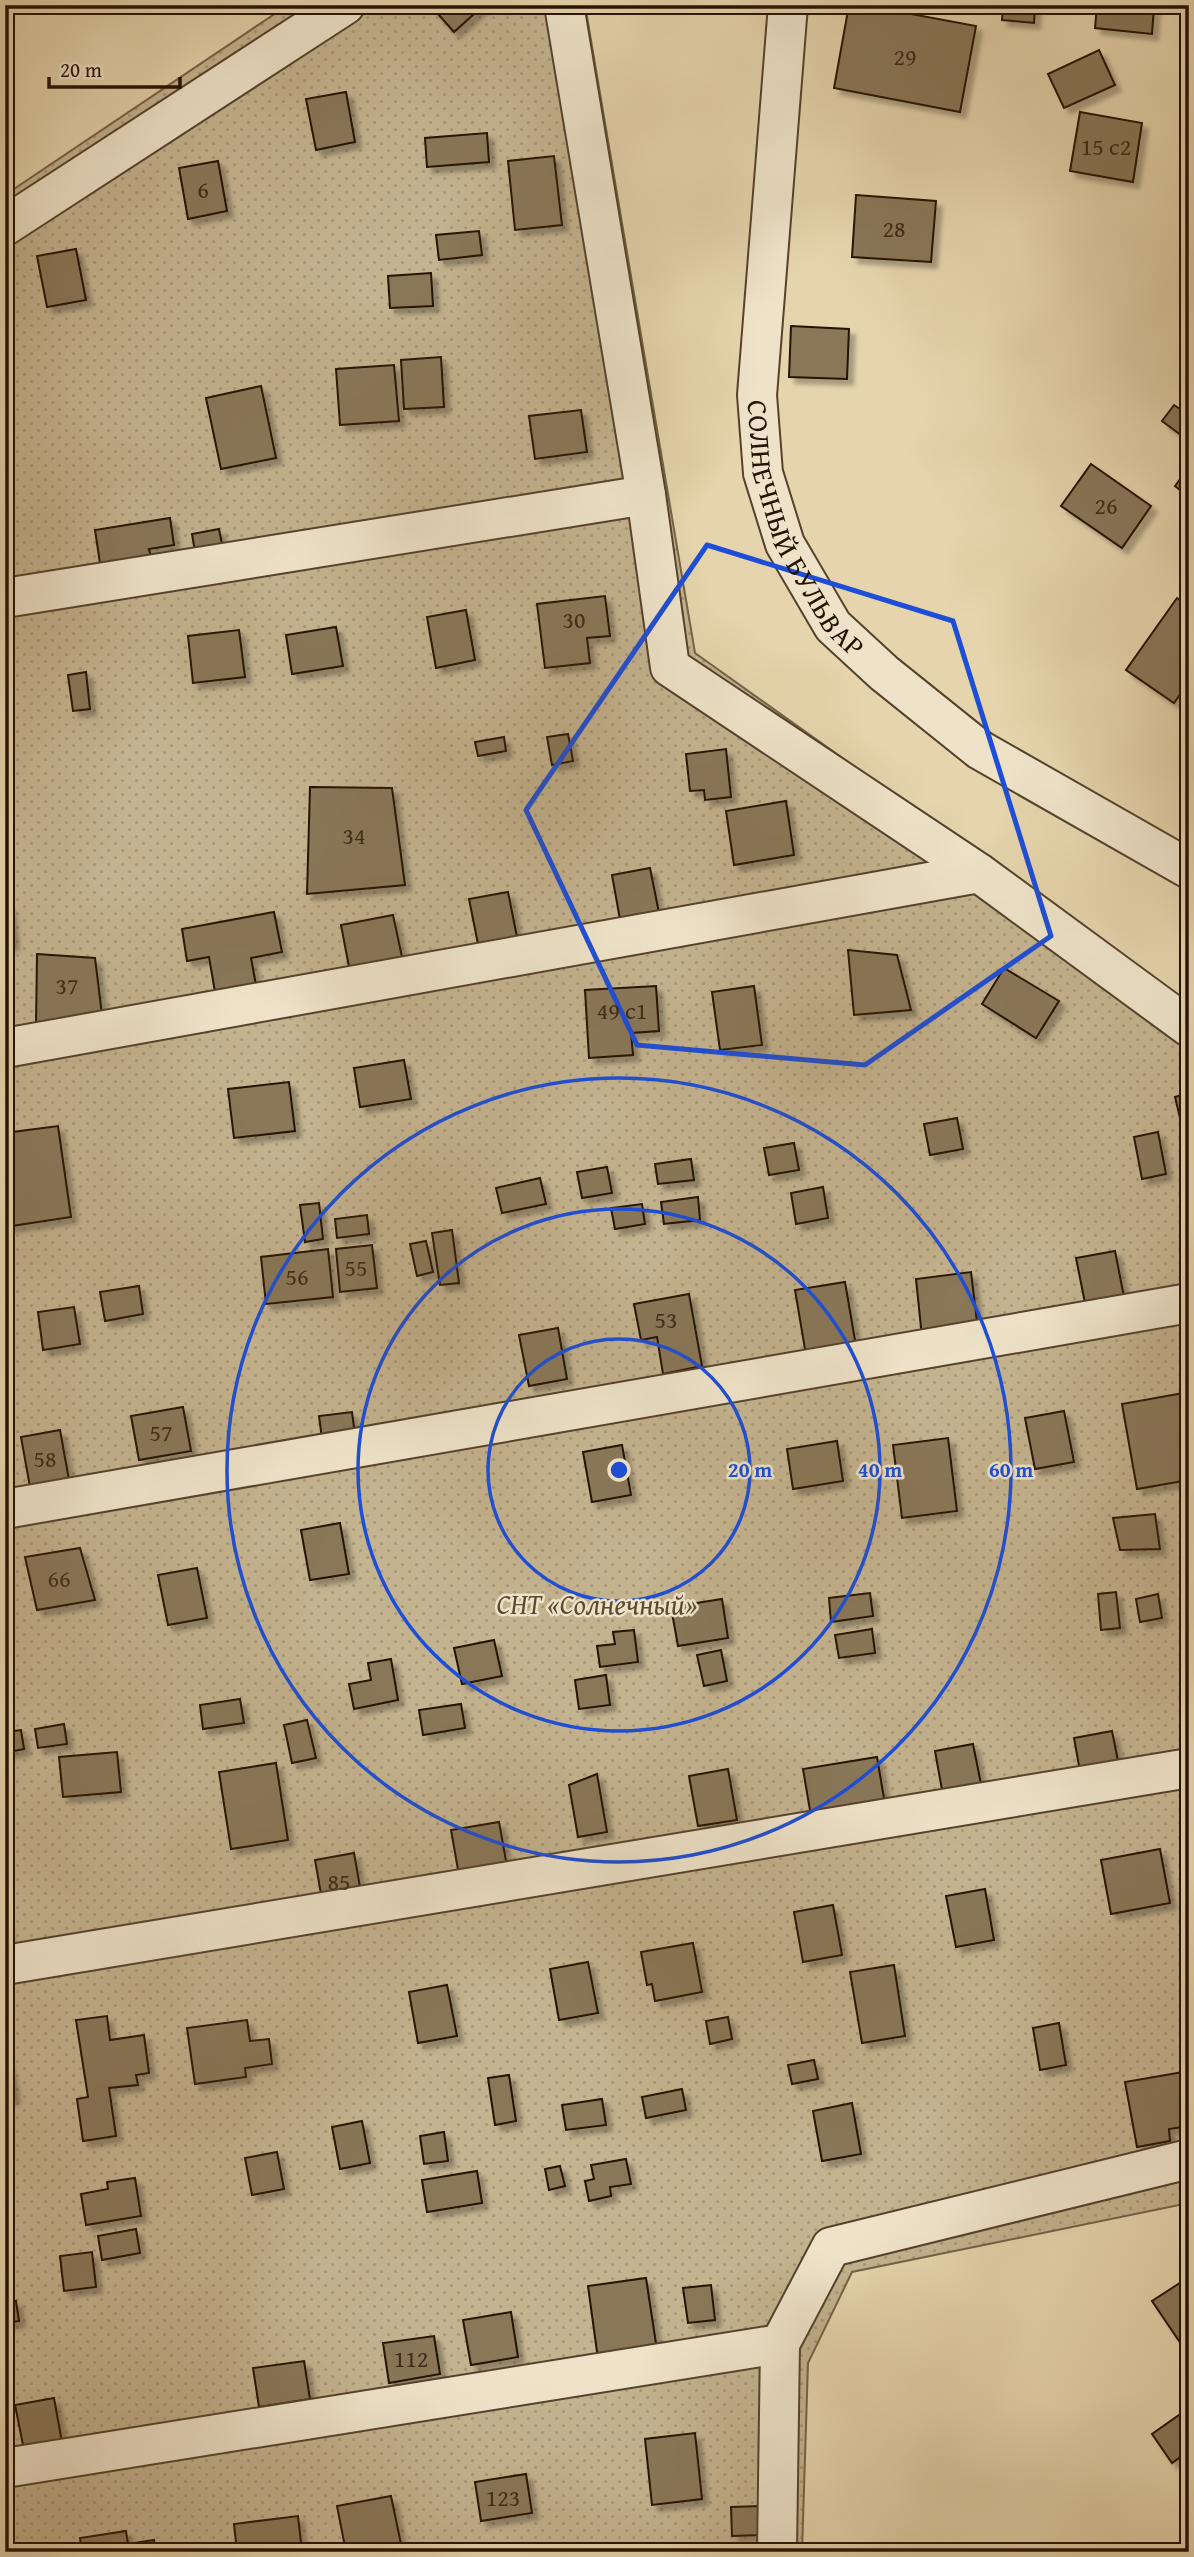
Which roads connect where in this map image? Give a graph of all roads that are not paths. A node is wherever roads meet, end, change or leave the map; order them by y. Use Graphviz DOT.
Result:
graph roads {
  1 [pos="345,5"];
  2 [pos="564,5"];
  3 [pos="788,5"];
  4 [pos="5,226"];
  5 [pos="646,495"];
  6 [pos="5,598"];
  7 [pos="1189,869"];
  8 [pos="979,873"];
  9 [pos="1189,1027"];
  10 [pos="5,1048"];
  11 [pos="1189,1303"];
  12 [pos="5,1509"];
  13 [pos="1189,1768"];
  14 [pos="5,1965"];
  15 [pos="1189,2159"];
  16 [pos="780,2344"];
  17 [pos="5,2468"];
  18 [pos="777,2552"];
  1 -- 4 [label="street"];
  2 -- 5 [label="street"];
  3 -- 7 [label="street, СОЛНЕЧНЫЙ БУЛЬВАР"];
  5 -- 6 [label="street"];
  5 -- 8 [label="street"];
  8 -- 9 [label="street"];
  8 -- 10 [label="street"];
  11 -- 12 [label="street"];
  13 -- 14 [label="street"];
  15 -- 16 [label="street"];
  16 -- 17 [label="street"];
  16 -- 18 [label="street"];
}
